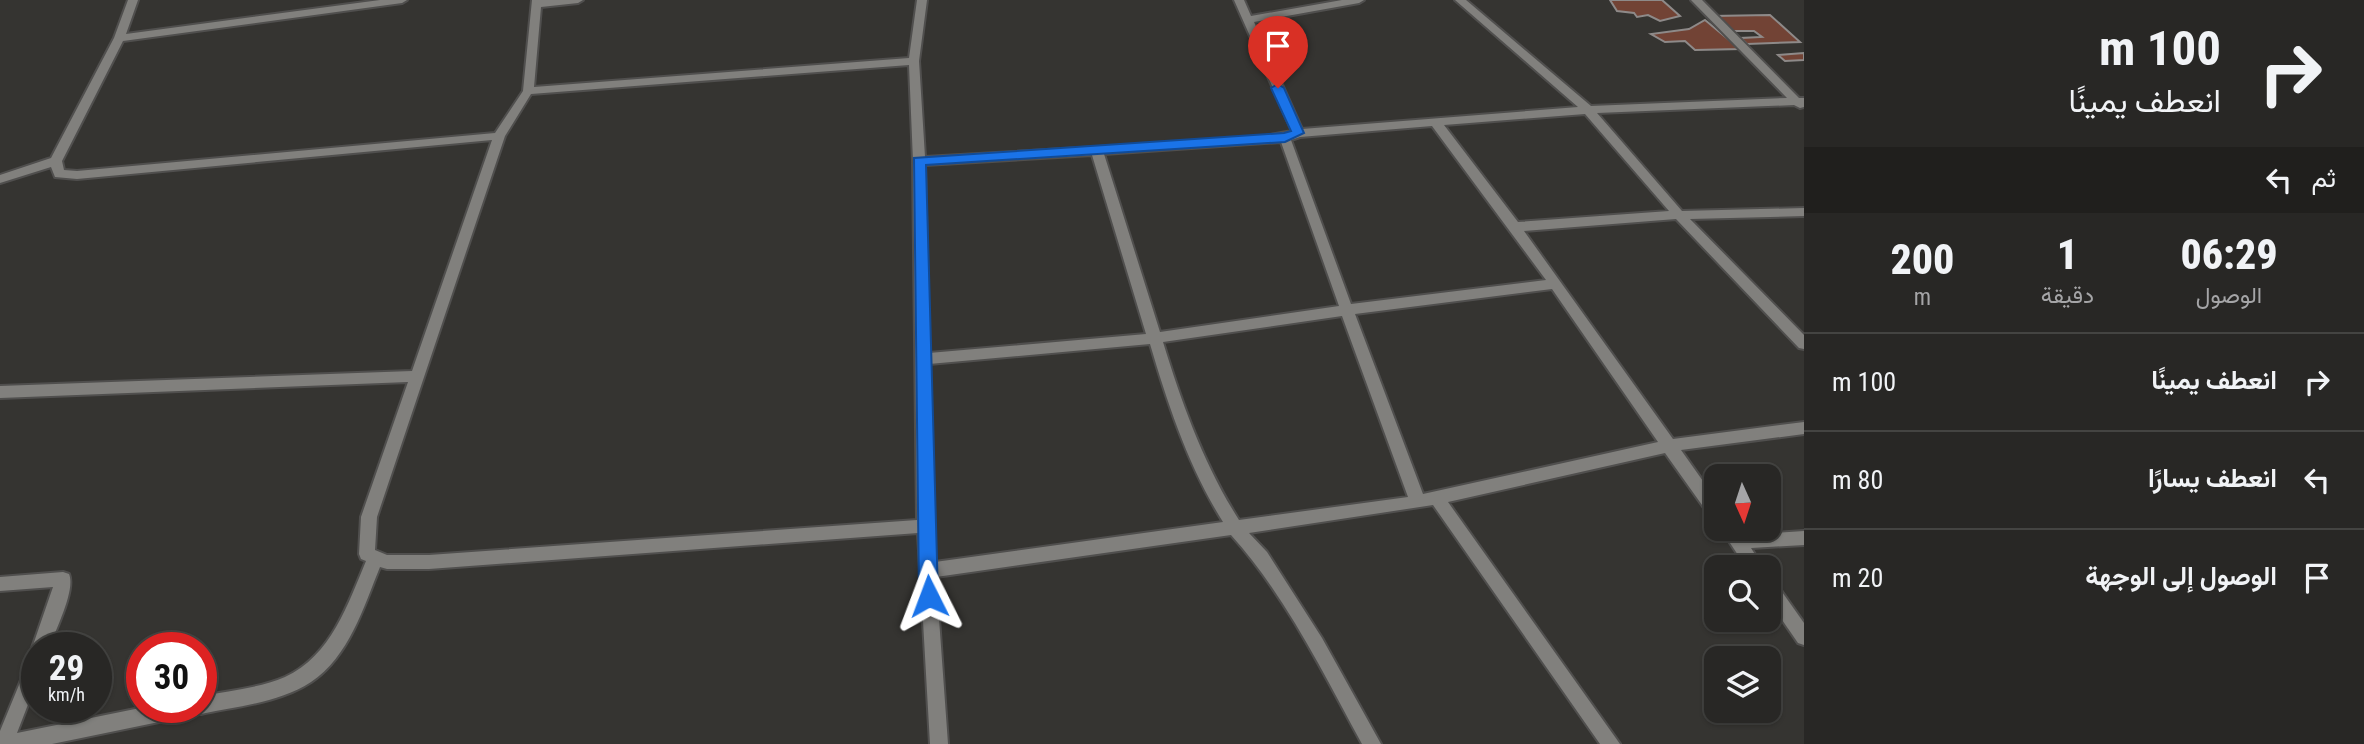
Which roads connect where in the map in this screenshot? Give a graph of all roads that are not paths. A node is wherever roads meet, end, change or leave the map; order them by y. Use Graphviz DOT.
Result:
graph roads {
  1 [pos="133,0"];
  2 [pos="402,0"];
  3 [pos="578,0"];
  4 [pos="922,0"];
  5 [pos="1239,0"];
  6 [pos="1359,0"];
  7 [pos="1460,0"];
  8 [pos="1696,0"];
  9 [pos="537,2"];
  10 [pos="1247,20"];
  11 [pos="119,38"];
  12 [pos="914,61"];
  13 [pos="528,91"];
  14 [pos="1802,104"];
  15 [pos="1588,110"];
  16 [pos="1436,123"];
  17 [pos="1292,135"];
  18 [pos="499,136"];
  19 [pos="1097,151"];
  20 [pos="56,161"];
  21 [pos="919,161"];
  22 [pos="0,179"];
  23 [pos="1804,212"];
  24 [pos="1679,215"];
  25 [pos="1515,227"];
  26 [pos="1556,284"];
  27 [pos="1347,310"];
  28 [pos="1156,338"];
  29 [pos="1804,344"];
  30 [pos="922,359"];
  31 [pos="416,376"];
  32 [pos="0,392"];
  33 [pos="1804,428"];
  34 [pos="1667,446"];
  35 [pos="1704,496"];
  36 [pos="1437,498"];
  37 [pos="1418,502"];
  38 [pos="925,526"];
  39 [pos="1235,528"];
  40 [pos="1804,538"];
  41 [pos="1738,542"];
  42 [pos="1747,555"];
  43 [pos="375,559"];
  44 [pos="927,571"];
  45 [pos="0,584"];
  46 [pos="1781,604"];
  47 [pos="45,632"];
  48 [pos="1804,637"];
  49 [pos="21,702"];
  50 [pos="217,702"];
  51 [pos="126,720"];
  52 [pos="6,744"];
  53 [pos="939,744"];
  54 [pos="1372,744"];
  55 [pos="1611,744"];
  1 -- 11 [label="street"];
  2 -- 11 [label="street"];
  3 -- 9 [label="street"];
  4 -- 12 [label="street"];
  5 -- 10 [label="street"];
  6 -- 10 [label="street"];
  7 -- 15 [label="street"];
  8 -- 14 [label="street"];
  9 -- 13 [label="street"];
  10 -- 17 [label="street"];
  11 -- 20 [label="street"];
  12 -- 13 [label="street"];
  12 -- 21 [label="street"];
  13 -- 18 [label="street"];
  14 -- 15 [label="street"];
  15 -- 16 [label="street"];
  15 -- 24 [label="street"];
  16 -- 17 [label="street"];
  16 -- 25 [label="street"];
  17 -- 19 [label="street"];
  17 -- 27 [label="street"];
  18 -- 20 [label="street"];
  18 -- 31 [label="street"];
  19 -- 21 [label="street"];
  19 -- 28 [label="street"];
  20 -- 22 [label="street"];
  21 -- 30 [label="street"];
  23 -- 24 [label="street"];
  24 -- 25 [label="street"];
  24 -- 29 [label="street"];
  25 -- 26 [label="street"];
  26 -- 27 [label="street"];
  26 -- 34 [label="street"];
  27 -- 28 [label="street"];
  27 -- 37 [label="street"];
  28 -- 30 [label="street"];
  28 -- 39 [label="street"];
  30 -- 38 [label="street"];
  31 -- 32 [label="street"];
  31 -- 43 [label="street"];
  33 -- 34 [label="street"];
  34 -- 35 [label="street"];
  34 -- 36 [label="street"];
  36 -- 37 [label="street"];
  36 -- 55 [label="street"];
  37 -- 39 [label="street"];
  38 -- 43 [label="street"];
  38 -- 44 [label="street"];
  39 -- 44 [label="street"];
  39 -- 54 [label="street"];
  40 -- 41 [label="street"];
  41 -- 42 [label="street"];
  43 -- 50 [label="street"];
  44 -- 53 [label="street"];
  45 -- 47 [label="street"];
  46 -- 48 [label="street"];
  49 -- 52 [label="street"];
  51 -- 52 [label="street"];
}
